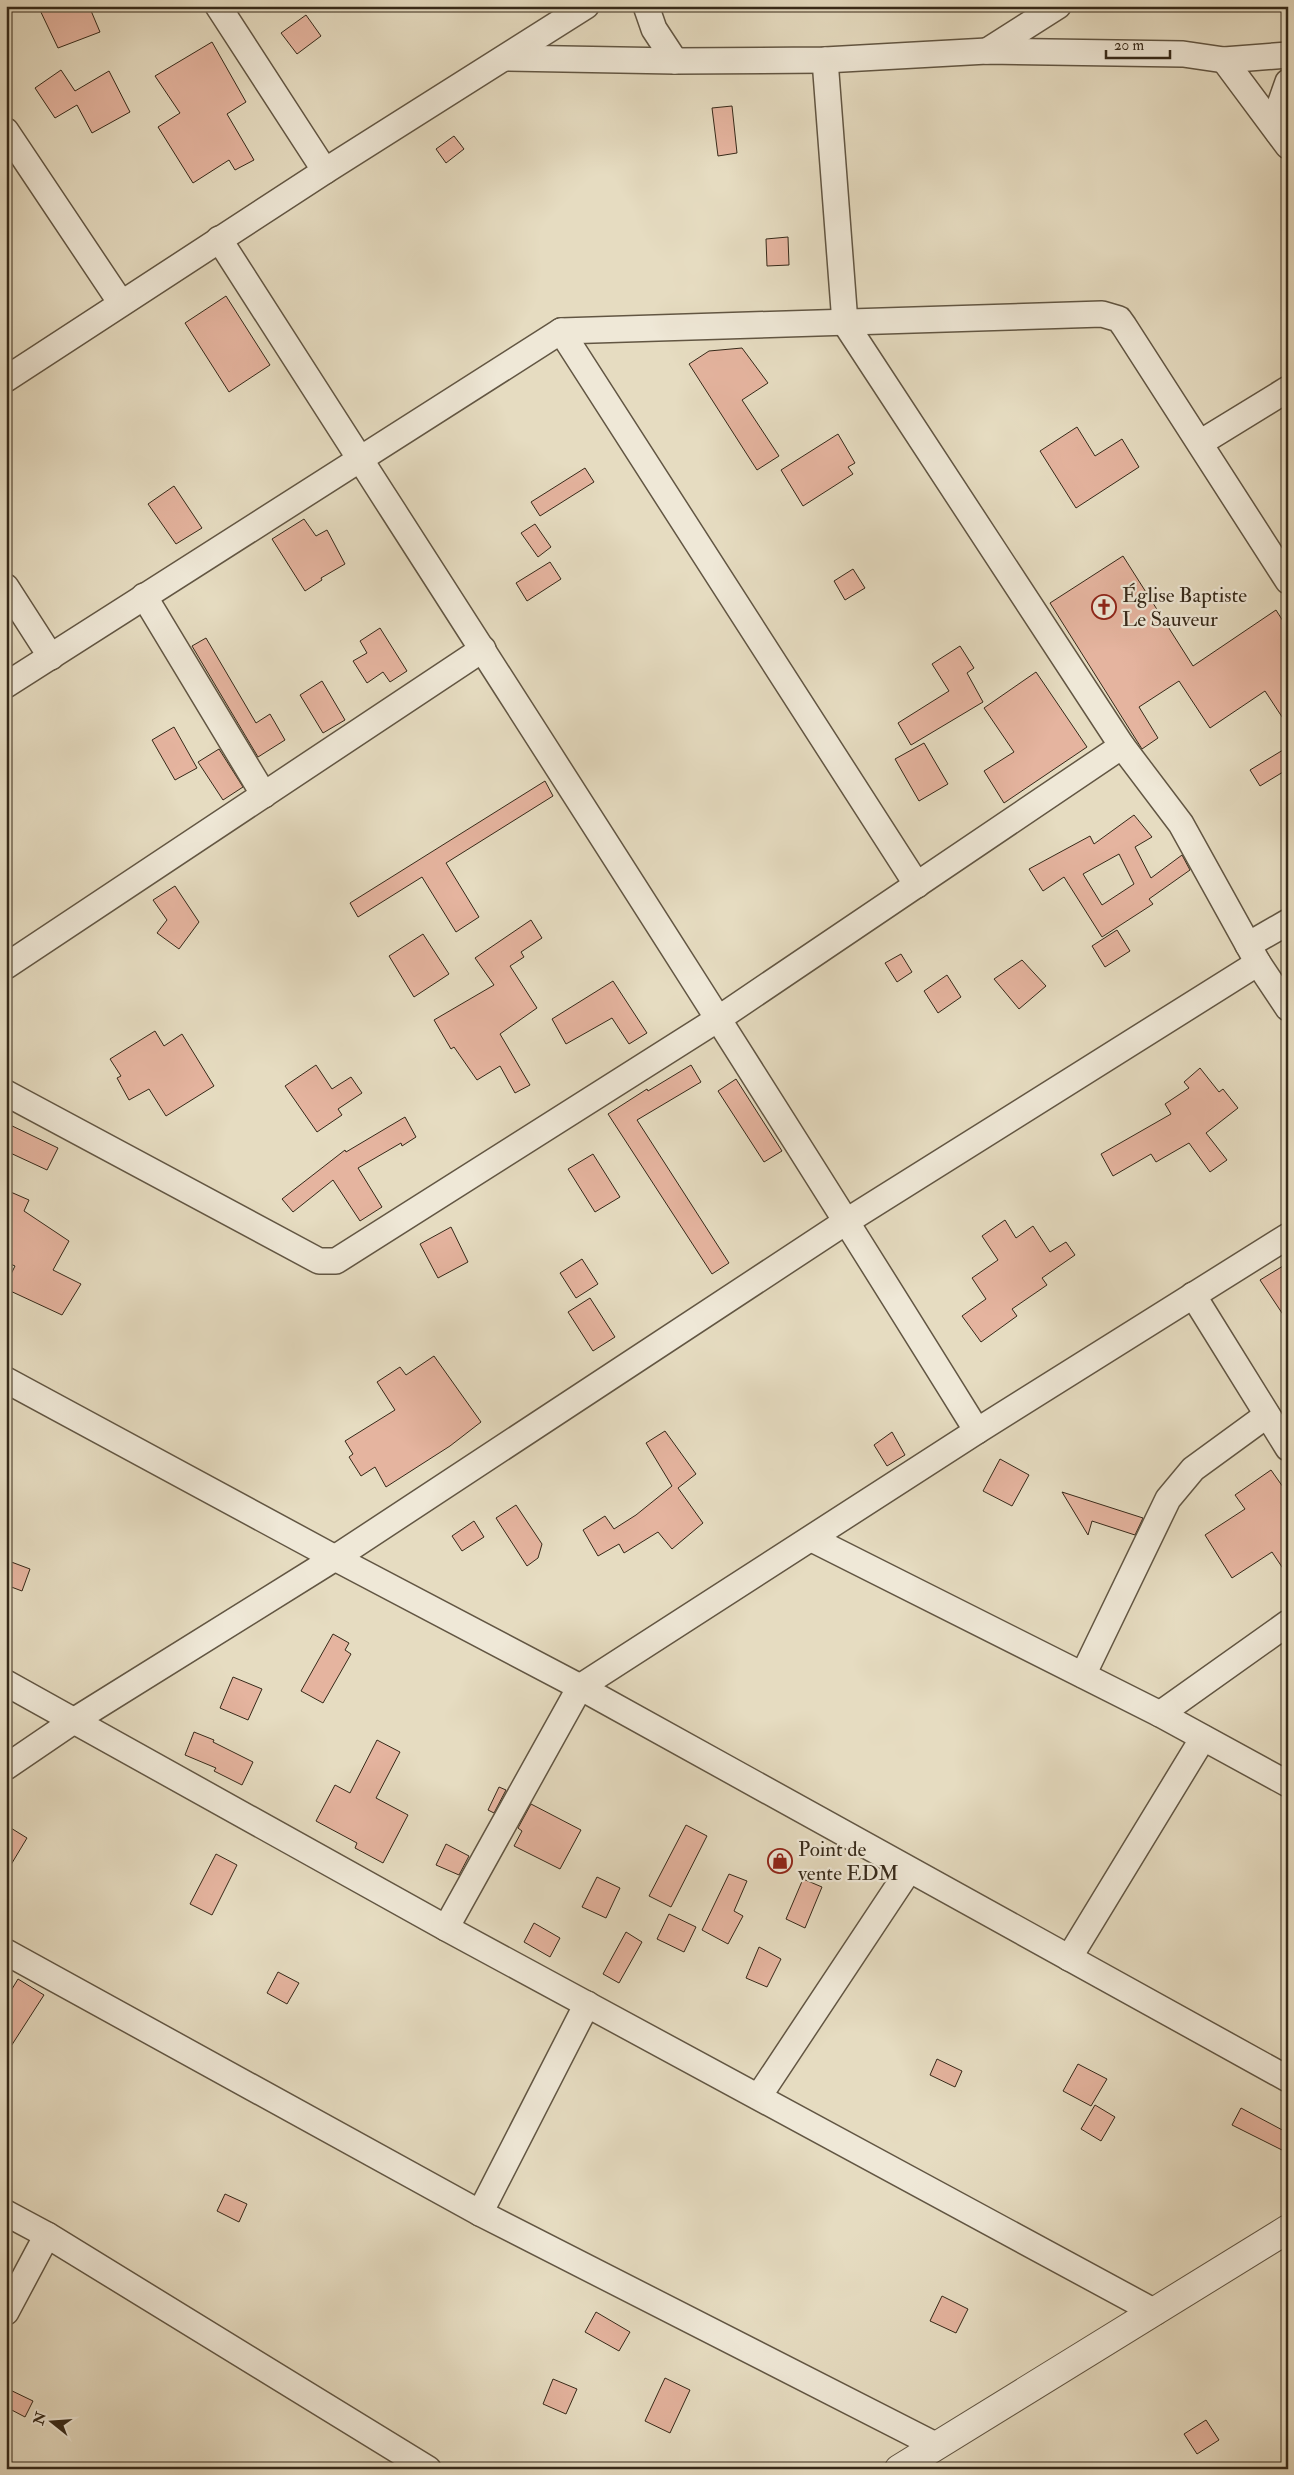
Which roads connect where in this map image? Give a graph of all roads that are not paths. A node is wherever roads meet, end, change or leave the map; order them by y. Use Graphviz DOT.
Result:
graph roads {
  1 [pos="218,6"];
  2 [pos="586,6"];
  3 [pos="646,6"];
  4 [pos="1058,6"];
  5 [pos="987,51"];
  6 [pos="1288,55"];
  7 [pos="506,58"];
  8 [pos="824,60"];
  9 [pos="1224,60"];
  10 [pos="675,61"];
  11 [pos="1288,82"];
  12 [pos="6,131"];
  13 [pos="1283,139"];
  14 [pos="325,171"];
  15 [pos="219,239"];
  16 [pos="121,303"];
  17 [pos="845,323"];
  18 [pos="561,332"];
  19 [pos="6,379"];
  20 [pos="1288,389"];
  21 [pos="1200,443"];
  22 [pos="359,458"];
  23 [pos="1288,581"];
  24 [pos="6,587"];
  25 [pos="144,596"];
  26 [pos="483,650"];
  27 [pos="51,657"];
  28 [pos="6,685"];
  29 [pos="1122,746"];
  30 [pos="264,795"];
  31 [pos="917,885"];
  32 [pos="1288,922"];
  33 [pos="1253,954"];
  34 [pos="6,966"];
  35 [pos="1288,1008"];
  36 [pos="718,1019"];
  37 [pos="6,1094"];
  38 [pos="847,1221"];
  39 [pos="1288,1236"];
  40 [pos="1193,1295"];
  41 [pos="6,1380"];
  42 [pos="1267,1415"];
  43 [pos="977,1431"];
  44 [pos="1288,1448"];
  45 [pos="812,1539"];
  46 [pos="335,1558"];
  47 [pos="1288,1623"];
  48 [pos="1083,1676"];
  49 [pos="6,1683"];
  50 [pos="580,1687"];
  51 [pos="1160,1714"];
  52 [pos="75,1720"];
  53 [pos="1203,1738"];
  54 [pos="6,1767"];
  55 [pos="1288,1784"];
  56 [pos="909,1870"];
  57 [pos="446,1928"];
  58 [pos="6,1952"];
  59 [pos="1069,1958"];
  60 [pos="587,2004"];
  61 [pos="1288,2079"];
  62 [pos="758,2096"];
  63 [pos="480,2213"];
  64 [pos="6,2214"];
  65 [pos="1288,2229"];
  66 [pos="47,2235"];
  67 [pos="6,2312"];
  68 [pos="1155,2312"];
  69 [pos="937,2446"];
  70 [pos="396,2462"];
  71 [pos="428,2469"];
  72 [pos="899,2469"];
  1 -- 14 [label="street"];
  2 -- 7 [label="street"];
  3 -- 10 [label="street"];
  4 -- 5 [label="street"];
  5 -- 8 [label="street"];
  5 -- 9 [label="street"];
  6 -- 9 [label="street"];
  7 -- 10 [label="street"];
  7 -- 14 [label="street"];
  8 -- 10 [label="street"];
  8 -- 17 [label="street"];
  9 -- 13 [label="street"];
  11 -- 13 [label="street"];
  12 -- 16 [label="street"];
  14 -- 15 [label="street"];
  15 -- 16 [label="street"];
  15 -- 22 [label="street"];
  16 -- 19 [label="street"];
  17 -- 18 [label="street"];
  17 -- 21 [label="street"];
  17 -- 29 [label="street"];
  18 -- 22 [label="street"];
  18 -- 31 [label="street"];
  20 -- 21 [label="street"];
  21 -- 23 [label="street"];
  22 -- 25 [label="street"];
  22 -- 26 [label="street"];
  24 -- 27 [label="street"];
  25 -- 27 [label="street"];
  25 -- 30 [label="street"];
  26 -- 30 [label="street"];
  26 -- 36 [label="street"];
  27 -- 28 [label="street"];
  29 -- 31 [label="street"];
  29 -- 33 [label="street"];
  30 -- 34 [label="street"];
  31 -- 36 [label="street"];
  32 -- 33 [label="street"];
  33 -- 35 [label="street"];
  33 -- 38 [label="street"];
  36 -- 37 [label="street"];
  36 -- 38 [label="street"];
  38 -- 43 [label="street"];
  38 -- 46 [label="street"];
  39 -- 40 [label="street"];
  40 -- 42 [label="street"];
  40 -- 43 [label="street"];
  41 -- 46 [label="street"];
  42 -- 44 [label="street"];
  42 -- 48 [label="street"];
  43 -- 45 [label="street"];
  45 -- 48 [label="street"];
  45 -- 50 [label="street"];
  46 -- 50 [label="street"];
  46 -- 52 [label="street"];
  47 -- 51 [label="street"];
  48 -- 51 [label="street"];
  49 -- 52 [label="street"];
  50 -- 56 [label="street"];
  50 -- 57 [label="street"];
  51 -- 53 [label="street"];
  52 -- 54 [label="street"];
  52 -- 57 [label="street"];
  53 -- 55 [label="street"];
  53 -- 59 [label="street"];
  56 -- 59 [label="street"];
  56 -- 62 [label="street"];
  57 -- 60 [label="street"];
  58 -- 63 [label="street"];
  59 -- 61 [label="street"];
  60 -- 62 [label="street"];
  60 -- 63 [label="street"];
  62 -- 68 [label="street"];
  63 -- 69 [label="street"];
  64 -- 66 [label="street"];
  65 -- 68 [label="street"];
  66 -- 67 [label="street"];
  66 -- 70 [label="street"];
  68 -- 69 [label="street"];
  69 -- 72 [label="street"];
  70 -- 71 [label="street"];
}
